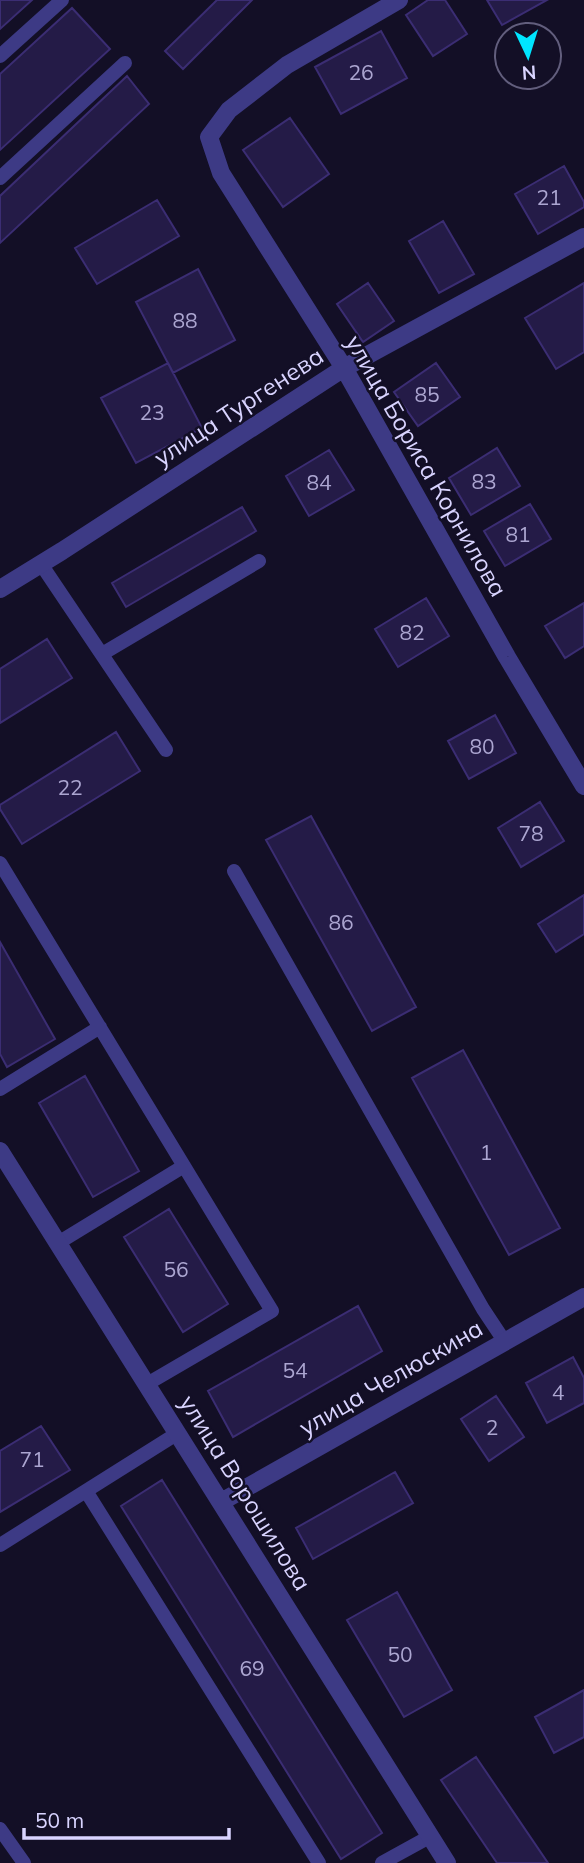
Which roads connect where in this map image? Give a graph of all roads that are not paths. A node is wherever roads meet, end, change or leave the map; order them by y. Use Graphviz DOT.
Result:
graph roads {
  1 [pos="62,0"];
  2 [pos="399,0"];
  3 [pos="0,56"];
  4 [pos="125,63"];
  5 [pos="0,178"];
  6 [pos="584,237"];
  7 [pos="344,368"];
  8 [pos="259,561"];
  9 [pos="41,564"];
  10 [pos="0,589"];
  11 [pos="102,654"];
  12 [pos="166,750"];
  13 [pos="584,786"];
  14 [pos="0,862"];
  15 [pos="234,871"];
  16 [pos="100,1027"];
  17 [pos="0,1089"];
  18 [pos="0,1151"];
  19 [pos="184,1166"];
  20 [pos="58,1243"];
  21 [pos="584,1297"];
  22 [pos="505,1342"];
  23 [pos="147,1384"];
  24 [pos="178,1433"];
  25 [pos="86,1491"];
  26 [pos="221,1502"];
  27 [pos="0,1545"];
  28 [pos="0,1829"];
  29 [pos="431,1836"];
  30 [pos="24,1863"];
  31 [pos="319,1863"];
  32 [pos="382,1863"];
  33 [pos="447,1863"];
  1 -- 3 [label="lane"];
  2 -- 7 [label="street, улица Бориса Корнилова"];
  4 -- 5 [label="lane"];
  6 -- 7 [label="street, улица Тургенева"];
  7 -- 9 [label="street, улица Тургенева"];
  7 -- 13 [label="street, улица Бориса Корнилова"];
  8 -- 11 [label="lane"];
  9 -- 10 [label="street, улица Тургенева"];
  9 -- 11 [label="lane"];
  11 -- 12 [label="lane"];
  14 -- 16 [label="lane"];
  15 -- 22 [label="lane"];
  16 -- 17 [label="lane"];
  16 -- 19 [label="lane"];
  18 -- 20 [label="street, улица Ворошилова"];
  19 -- 20 [label="lane"];
  19 -- 23 [label="lane"];
  20 -- 23 [label="street, улица Ворошилова"];
  21 -- 22 [label="street, улица Челюскина"];
  22 -- 26 [label="street, улица Челюскина"];
  23 -- 24 [label="street, улица Ворошилова"];
  24 -- 25 [label="lane"];
  24 -- 26 [label="street, улица Ворошилова"];
  25 -- 27 [label="lane"];
  25 -- 31 [label="lane"];
  26 -- 29 [label="street, улица Ворошилова"];
  28 -- 30 [label="lane"];
  29 -- 32 [label="lane"];
  29 -- 33 [label="street, улица Ворошилова"];
}
